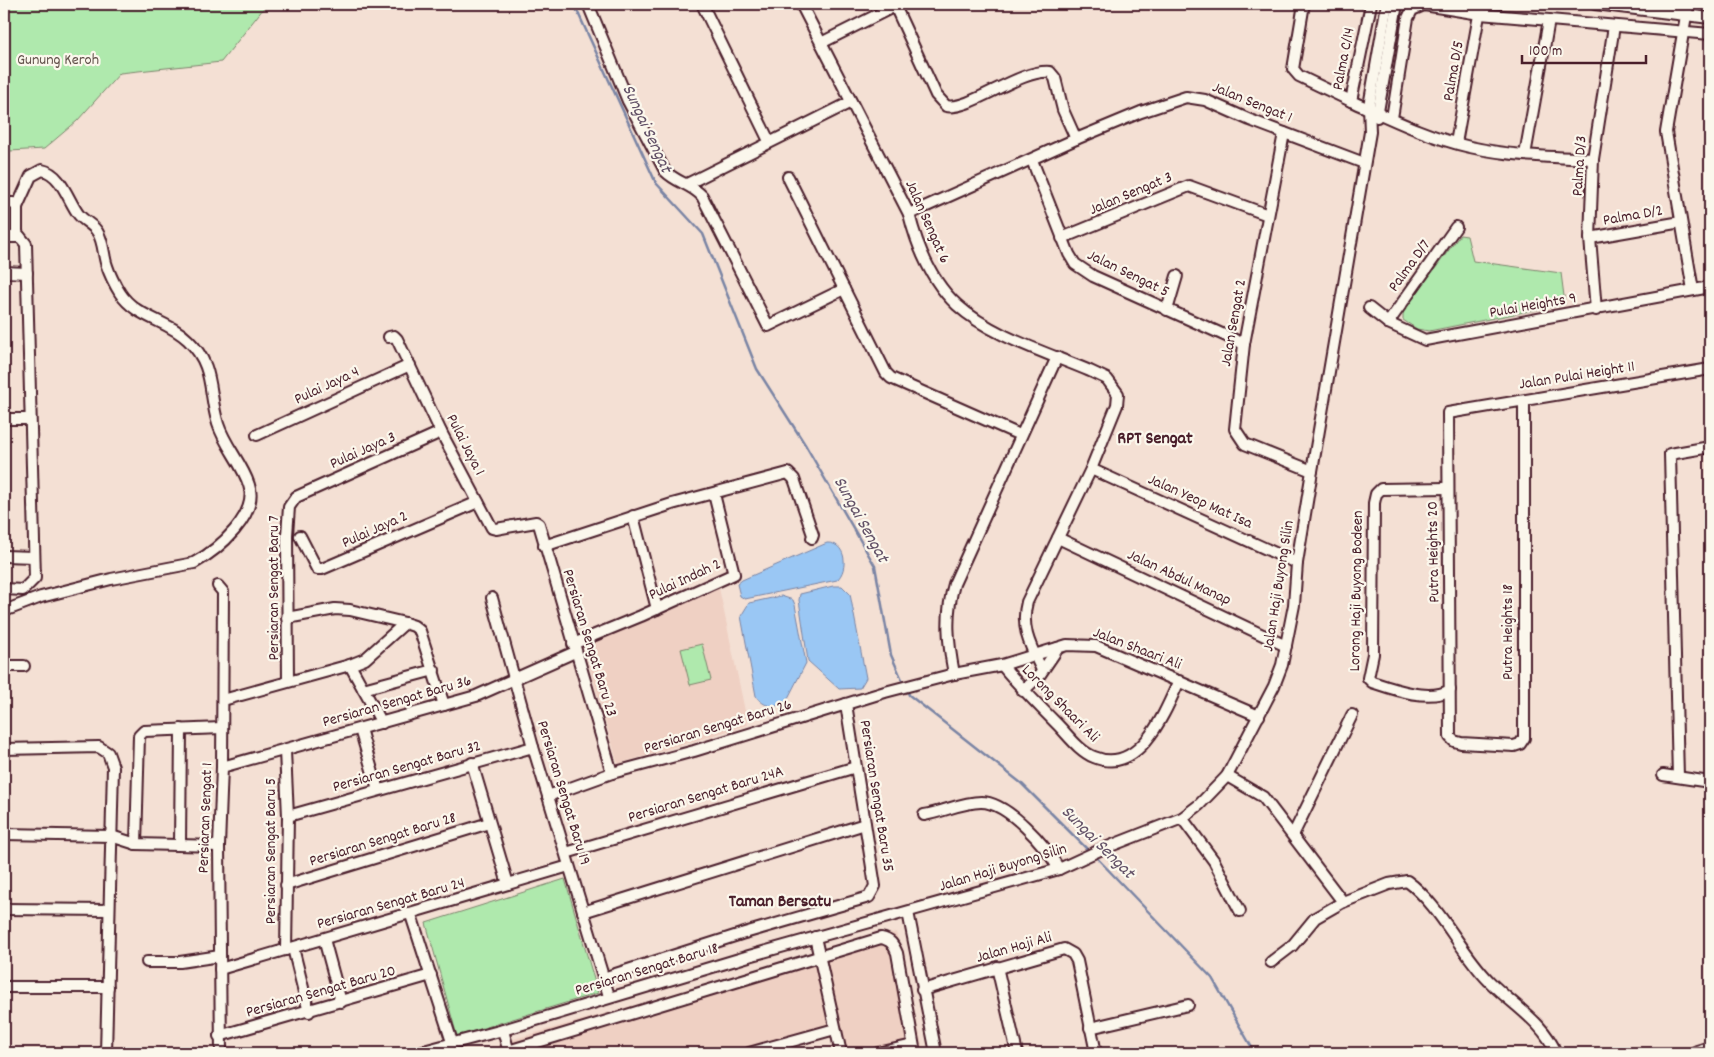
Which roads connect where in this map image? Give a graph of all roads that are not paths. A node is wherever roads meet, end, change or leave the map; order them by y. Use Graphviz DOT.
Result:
graph roads {
  1 [pos="588,4"];
  2 [pos="702,4"];
  3 [pos="800,4"];
  4 [pos="1304,4"];
  5 [pos="1371,4"];
  6 [pos="1387,4"];
  7 [pos="1397,4"];
  8 [pos="1596,4"];
  9 [pos="1688,4"];
  10 [pos="1696,4"];
  11 [pos="1710,6"];
  12 [pos="1480,9"];
  13 [pos="1686,16"];
  14 [pos="1710,18"];
  15 [pos="1548,20"];
  16 [pos="1614,26"];
  17 [pos="1684,33"];
  18 [pos="1710,34"];
  19 [pos="821,43"];
  20 [pos="1351,101"];
  21 [pos="851,102"];
  22 [pos="1369,109"];
  23 [pos="1380,113"];
  24 [pos="1392,118"];
  25 [pos="1370,132"];
  26 [pos="1284,133"];
  27 [pos="1076,139"];
  28 [pos="769,141"];
  29 [pos="1456,143"];
  30 [pos="1526,155"];
  31 [pos="1593,159"];
  32 [pos="1032,160"];
  33 [pos="1364,163"];
  34 [pos="788,177"];
  35 [pos="687,184"];
  36 [pos="4,203"];
  37 [pos="17,207"];
  38 [pos="909,214"];
  39 [pos="1268,215"];
  40 [pos="1681,222"];
  41 [pos="1456,227"];
  42 [pos="4,237"];
  43 [pos="20,237"];
  44 [pos="1062,238"];
  45 [pos="1590,238"];
  46 [pos="4,272"];
  47 [pos="27,273"];
  48 [pos="1177,276"];
  49 [pos="1710,287"];
  50 [pos="844,289"];
  51 [pos="1693,290"];
  52 [pos="1369,308"];
  53 [pos="1167,310"];
  54 [pos="1596,310"];
  55 [pos="1388,323"];
  56 [pos="389,338"];
  57 [pos="1244,344"];
  58 [pos="1057,356"];
  59 [pos="410,365"];
  60 [pos="1710,369"];
  61 [pos="1524,400"];
  62 [pos="1448,413"];
  63 [pos="4,419"];
  64 [pos="30,419"];
  65 [pos="441,432"];
  66 [pos="257,434"];
  67 [pos="1020,435"];
  68 [pos="1710,447"];
  69 [pos="1090,469"];
  70 [pos="1312,471"];
  71 [pos="1448,488"];
  72 [pos="714,494"];
  73 [pos="296,497"];
  74 [pos="478,502"];
  75 [pos="633,516"];
  76 [pos="538,522"];
  77 [pos="300,536"];
  78 [pos="812,538"];
  79 [pos="1058,538"];
  80 [pos="544,546"];
  81 [pos="4,556"];
  82 [pos="34,557"];
  83 [pos="1298,563"];
  84 [pos="218,586"];
  85 [pos="4,589"];
  86 [pos="492,598"];
  87 [pos="657,609"];
  88 [pos="4,611"];
  89 [pos="287,618"];
  90 [pos="405,623"];
  91 [pos="1286,646"];
  92 [pos="574,648"];
  93 [pos="1058,648"];
  94 [pos="1034,654"];
  95 [pos="1002,665"];
  96 [pos="4,666"];
  97 [pos="24,666"];
  98 [pos="350,666"];
  99 [pos="434,670"];
  100 [pos="1042,670"];
  101 [pos="954,674"];
  102 [pos="515,680"];
  103 [pos="1179,681"];
  104 [pos="288,682"];
  105 [pos="363,689"];
  106 [pos="1450,690"];
  107 [pos="1023,691"];
  108 [pos="222,700"];
  109 [pos="846,704"];
  110 [pos="444,705"];
  111 [pos="1352,715"];
  112 [pos="1258,716"];
  113 [pos="382,723"];
  114 [pos="222,728"];
  115 [pos="181,729"];
  116 [pos="360,729"];
  117 [pos="534,746"];
  118 [pos="4,749"];
  119 [pos="285,751"];
  120 [pos="472,763"];
  121 [pos="222,767"];
  122 [pos="856,767"];
  123 [pos="612,773"];
  124 [pos="1663,775"];
  125 [pos="1226,776"];
  126 [pos="1678,777"];
  127 [pos="1710,782"];
  128 [pos="378,790"];
  129 [pos="548,796"];
  130 [pos="924,815"];
  131 [pos="288,816"];
  132 [pos="1182,818"];
  133 [pos="489,823"];
  134 [pos="865,824"];
  135 [pos="4,834"];
  136 [pos="111,836"];
  137 [pos="1293,836"];
  138 [pos="136,844"];
  139 [pos="180,845"];
  140 [pos="218,846"];
  141 [pos="566,853"];
  142 [pos="569,866"];
  143 [pos="1059,869"];
  144 [pos="508,884"];
  145 [pos="286,885"];
  146 [pos="1343,902"];
  147 [pos="4,909"];
  148 [pos="109,910"];
  149 [pos="1240,911"];
  150 [pos="583,912"];
  151 [pos="908,912"];
  152 [pos="411,914"];
  153 [pos="887,916"];
  154 [pos="815,937"];
  155 [pos="324,939"];
  156 [pos="289,949"];
  157 [pos="220,956"];
  158 [pos="820,957"];
  159 [pos="147,962"];
  160 [pos="1271,962"];
  161 [pos="997,968"];
  162 [pos="220,969"];
  163 [pos="431,975"];
  164 [pos="603,978"];
  165 [pos="4,987"];
  166 [pos="108,987"];
  167 [pos="922,990"];
  168 [pos="609,996"];
  169 [pos="341,1002"];
  170 [pos="1188,1004"];
  171 [pos="309,1012"];
  172 [pos="1090,1028"];
  173 [pos="835,1029"];
  174 [pos="502,1030"];
  175 [pos="219,1036"];
  176 [pos="452,1042"];
  177 [pos="914,1049"];
  178 [pos="1710,1049"];
  179 [pos="767,1051"];
  180 [pos="509,1052"];
  181 [pos="106,1053"];
  182 [pos="221,1053"];
  183 [pos="416,1053"];
  184 [pos="749,1053"];
  185 [pos="841,1053"];
  186 [pos="878,1053"];
  187 [pos="936,1053"];
  188 [pos="1018,1053"];
  189 [pos="1096,1053"];
  190 [pos="1556,1053"];
  191 [pos="1696,1053"];
  1 -- 35 [label="street"];
  2 -- 28 [label="street"];
  3 -- 19 [label="street, Jalan Sengat 6"];
  4 -- 20 [label="street"];
  5 -- 20 [label="street, Palma C/14"];
  6 -- 22 [label="street"];
  7 -- 23 [label="street"];
  8 -- 13 [label="street"];
  9 -- 13 [label="street"];
  10 -- 11 [label="street"];
  12 -- 15 [label="street"];
  12 -- 24 [label="street"];
  12 -- 29 [label="street, Palma D/5"];
  13 -- 14 [label="street"];
  13 -- 17 [label="street"];
  15 -- 16 [label="street"];
  15 -- 30 [label="street"];
  16 -- 17 [label="street"];
  16 -- 31 [label="street, Palma D/3"];
  17 -- 18 [label="street"];
  17 -- 40 [label="street"];
  19 -- 21 [label="street, Jalan Sengat 6"];
  19 -- 27 [label="street"];
  20 -- 22 [label="street, Palma C/14"];
  21 -- 28 [label="street"];
  21 -- 38 [label="street, Jalan Sengat 6"];
  22 -- 23 [label="street, Palma C/14"];
  22 -- 25 [label="street"];
  23 -- 24 [label="street, Palma C/14"];
  23 -- 25 [label="street"];
  24 -- 29 [label="street, Palma C/14"];
  25 -- 33 [label="street, Jalan Haji Buyong Silin"];
  26 -- 27 [label="street, Jalan Sengat 1"];
  26 -- 33 [label="street, Jalan Sengat 1"];
  26 -- 39 [label="street, Jalan Sengat 2"];
  27 -- 32 [label="street, Jalan Sengat 1"];
  28 -- 35 [label="street"];
  29 -- 30 [label="street, Palma C/14"];
  30 -- 31 [label="street, Palma C/14"];
  31 -- 45 [label="street, Palma D/3"];
  32 -- 38 [label="street, Jalan Sengat 1"];
  32 -- 44 [label="street, Jalan Sengat 5"];
  33 -- 70 [label="street, Jalan Haji Buyong Silin"];
  34 -- 50 [label="street"];
  35 -- 50 [label="street"];
  36 -- 37 [label="street"];
  37 -- 43 [label="street"];
  37 -- 88 [label="street"];
  38 -- 58 [label="street, Jalan Sengat 6"];
  39 -- 44 [label="street, Jalan Sengat 3"];
  39 -- 57 [label="street, Jalan Sengat 2"];
  40 -- 45 [label="street, Palma D/2"];
  40 -- 51 [label="street"];
  41 -- 55 [label="street, Palma D/7"];
  42 -- 43 [label="street"];
  43 -- 47 [label="street"];
  44 -- 53 [label="street, Jalan Sengat 5"];
  45 -- 54 [label="street, Palma D/3"];
  46 -- 47 [label="street"];
  47 -- 64 [label="street"];
  48 -- 53 [label="street"];
  49 -- 51 [label="street, Pulai Heights 9"];
  50 -- 67 [label="street"];
  51 -- 54 [label="street, Pulai Heights 9"];
  52 -- 55 [label="street, Pulai Heights 9"];
  53 -- 57 [label="street, Jalan Sengat 5"];
  54 -- 55 [label="street, Pulai Heights 9"];
  56 -- 59 [label="street, Pulai Jaya 1"];
  57 -- 70 [label="street, Jalan Sengat 2"];
  58 -- 67 [label="street"];
  58 -- 69 [label="street, Jalan Sengat 6"];
  59 -- 65 [label="street, Pulai Jaya 1"];
  59 -- 66 [label="street, Pulai Jaya 4"];
  60 -- 61 [label="street, Jalan Pulai Height 11"];
  61 -- 62 [label="street, Jalan Pulai Height 11"];
  61 -- 106 [label="street, Putra Heights 18"];
  62 -- 71 [label="street, Putra Heights 20"];
  63 -- 64 [label="street"];
  64 -- 82 [label="street"];
  65 -- 73 [label="street, Pulai Jaya 3"];
  65 -- 74 [label="street, Pulai Jaya 1"];
  67 -- 101 [label="street"];
  68 -- 126 [label="street"];
  69 -- 79 [label="street"];
  69 -- 83 [label="street, Jalan Yeop Mat Isa"];
  70 -- 83 [label="street, Jalan Haji Buyong Silin"];
  71 -- 106 [label="street, Putra Heights 20"];
  71 -- 106 [label="street, Lorong Haji Buyong Bodeen"];
  72 -- 75 [label="street"];
  72 -- 78 [label="street"];
  72 -- 87 [label="street, Pulai Indah 2"];
  73 -- 89 [label="street, Persiaran Sengat Baru 7"];
  74 -- 76 [label="street, Pulai Jaya 1"];
  74 -- 77 [label="street, Pulai Jaya 2"];
  75 -- 80 [label="street"];
  75 -- 87 [label="street"];
  76 -- 80 [label="street, Persiaran Sengat Baru 23"];
  79 -- 91 [label="street, Jalan Abdul Manap"];
  79 -- 94 [label="street"];
  80 -- 92 [label="street, Persiaran Sengat Baru 23"];
  81 -- 82 [label="street"];
  82 -- 85 [label="street"];
  83 -- 91 [label="street, Jalan Haji Buyong Silin"];
  84 -- 108 [label="street, Persiaran Sengat 1"];
  86 -- 102 [label="street, Persiaran Sengat Baru 19"];
  87 -- 92 [label="street, Pulai Indah 2"];
  89 -- 90 [label="street"];
  89 -- 104 [label="street, Persiaran Sengat Baru 7"];
  90 -- 98 [label="street"];
  90 -- 99 [label="street"];
  91 -- 112 [label="street, Jalan Haji Buyong Silin"];
  92 -- 102 [label="street, Persiaran Sengat Baru 36"];
  92 -- 123 [label="street, Persiaran Sengat Baru 23"];
  93 -- 94 [label="street, Jalan Shaari Ali"];
  93 -- 100 [label="street"];
  93 -- 103 [label="street, Jalan Shaari Ali"];
  94 -- 95 [label="street, Jalan Shaari Ali"];
  94 -- 100 [label="street"];
  95 -- 101 [label="street, Jalan Shaari Ali"];
  95 -- 107 [label="street, Lorong Shaari Ali"];
  96 -- 97 [label="street"];
  98 -- 104 [label="street"];
  98 -- 105 [label="street"];
  99 -- 105 [label="street"];
  99 -- 110 [label="street"];
  100 -- 107 [label="street"];
  101 -- 109 [label="street, Persiaran Sengat Baru 26"];
  102 -- 110 [label="street, Persiaran Sengat Baru 36"];
  102 -- 117 [label="street, Persiaran Sengat Baru 19"];
  103 -- 107 [label="street, Lorong Shaari Ali"];
  103 -- 112 [label="street, Jalan Shaari Ali"];
  104 -- 108 [label="street"];
  105 -- 113 [label="street"];
  108 -- 114 [label="street, Persiaran Sengat 1"];
  109 -- 122 [label="street, Persiaran Sengat Baru 35"];
  109 -- 123 [label="street, Persiaran Sengat Baru 26"];
  110 -- 113 [label="street, Persiaran Sengat Baru 36"];
  111 -- 137 [label="street"];
  112 -- 125 [label="street, Jalan Haji Buyong Silin"];
  113 -- 116 [label="street, Persiaran Sengat Baru 36"];
  114 -- 115 [label="street"];
  114 -- 121 [label="street, Persiaran Sengat 1"];
  115 -- 138 [label="street"];
  115 -- 139 [label="street"];
  116 -- 119 [label="street, Persiaran Sengat Baru 36"];
  116 -- 128 [label="street"];
  117 -- 120 [label="street, Persiaran Sengat Baru 32"];
  117 -- 129 [label="street, Persiaran Sengat Baru 19"];
  118 -- 136 [label="street"];
  119 -- 121 [label="street, Persiaran Sengat Baru 36"];
  119 -- 131 [label="street, Persiaran Sengat Baru 5"];
  120 -- 128 [label="street, Persiaran Sengat Baru 32"];
  120 -- 133 [label="street"];
  121 -- 140 [label="street, Persiaran Sengat 1"];
  122 -- 134 [label="street, Persiaran Sengat Baru 35"];
  122 -- 141 [label="street, Persiaran Sengat Baru 24A"];
  123 -- 129 [label="street, Persiaran Sengat Baru 26"];
  124 -- 126 [label="street"];
  125 -- 132 [label="street, Jalan Haji Buyong Silin"];
  125 -- 137 [label="street"];
  126 -- 127 [label="street"];
  128 -- 131 [label="street, Persiaran Sengat Baru 32"];
  129 -- 141 [label="street, Persiaran Sengat Baru 19"];
  130 -- 143 [label="street"];
  131 -- 145 [label="street, Persiaran Sengat Baru 5"];
  132 -- 143 [label="street, Jalan Haji Buyong Silin"];
  132 -- 149 [label="street"];
  133 -- 144 [label="street"];
  133 -- 145 [label="street, Persiaran Sengat Baru 28"];
  134 -- 150 [label="street"];
  134 -- 164 [label="street, Persiaran Sengat Baru 35"];
  135 -- 136 [label="street"];
  136 -- 138 [label="street"];
  136 -- 148 [label="street"];
  137 -- 146 [label="street"];
  138 -- 139 [label="street"];
  139 -- 140 [label="street"];
  140 -- 157 [label="street, Persiaran Sengat 1"];
  141 -- 142 [label="street, Persiaran Sengat Baru 19"];
  142 -- 144 [label="street, Persiaran Sengat Baru 24"];
  142 -- 150 [label="street, Persiaran Sengat Baru 19"];
  143 -- 151 [label="street, Jalan Haji Buyong Silin"];
  144 -- 152 [label="street, Persiaran Sengat Baru 24"];
  145 -- 156 [label="street, Persiaran Sengat Baru 5"];
  146 -- 160 [label="street"];
  146 -- 190 [label="street"];
  147 -- 148 [label="street"];
  148 -- 166 [label="street"];
  150 -- 164 [label="street, Persiaran Sengat Baru 19"];
  151 -- 153 [label="street, Jalan Haji Buyong Silin"];
  151 -- 167 [label="street"];
  152 -- 155 [label="street, Persiaran Sengat Baru 24"];
  152 -- 163 [label="street"];
  153 -- 154 [label="street, Persiaran Sengat Baru 18"];
  154 -- 158 [label="street"];
  154 -- 168 [label="street, Persiaran Sengat Baru 18"];
  155 -- 156 [label="street, Persiaran Sengat Baru 24"];
  155 -- 169 [label="street"];
  156 -- 162 [label="street, Persiaran Sengat Baru 24"];
  156 -- 171 [label="street, Persiaran Sengat Baru 5"];
  157 -- 159 [label="street"];
  157 -- 162 [label="street, Persiaran Sengat 1"];
  158 -- 173 [label="street"];
  158 -- 177 [label="street"];
  158 -- 180 [label="street"];
  161 -- 167 [label="street, Jalan Haji Ali"];
  161 -- 172 [label="street, Jalan Haji Ali"];
  161 -- 188 [label="street"];
  162 -- 175 [label="street, Persiaran Sengat 1"];
  163 -- 169 [label="street, Persiaran Sengat Baru 20"];
  163 -- 176 [label="street"];
  164 -- 168 [label="street, Persiaran Sengat Baru 19"];
  165 -- 166 [label="street"];
  166 -- 181 [label="street"];
  167 -- 187 [label="street"];
  168 -- 174 [label="street, Persiaran Sengat Baru 18"];
  169 -- 171 [label="street, Persiaran Sengat Baru 20"];
  170 -- 172 [label="street"];
  171 -- 175 [label="street, Persiaran Sengat Baru 20"];
  172 -- 189 [label="street, Jalan Haji Ali"];
  173 -- 179 [label="street"];
  173 -- 185 [label="street"];
  174 -- 176 [label="street, Persiaran Sengat Baru 18"];
  174 -- 180 [label="street"];
  175 -- 182 [label="street, Persiaran Sengat 1"];
  176 -- 183 [label="street, Persiaran Sengat Baru 18"];
  177 -- 186 [label="street"];
  178 -- 191 [label="highway"];
  179 -- 184 [label="street"];
}
